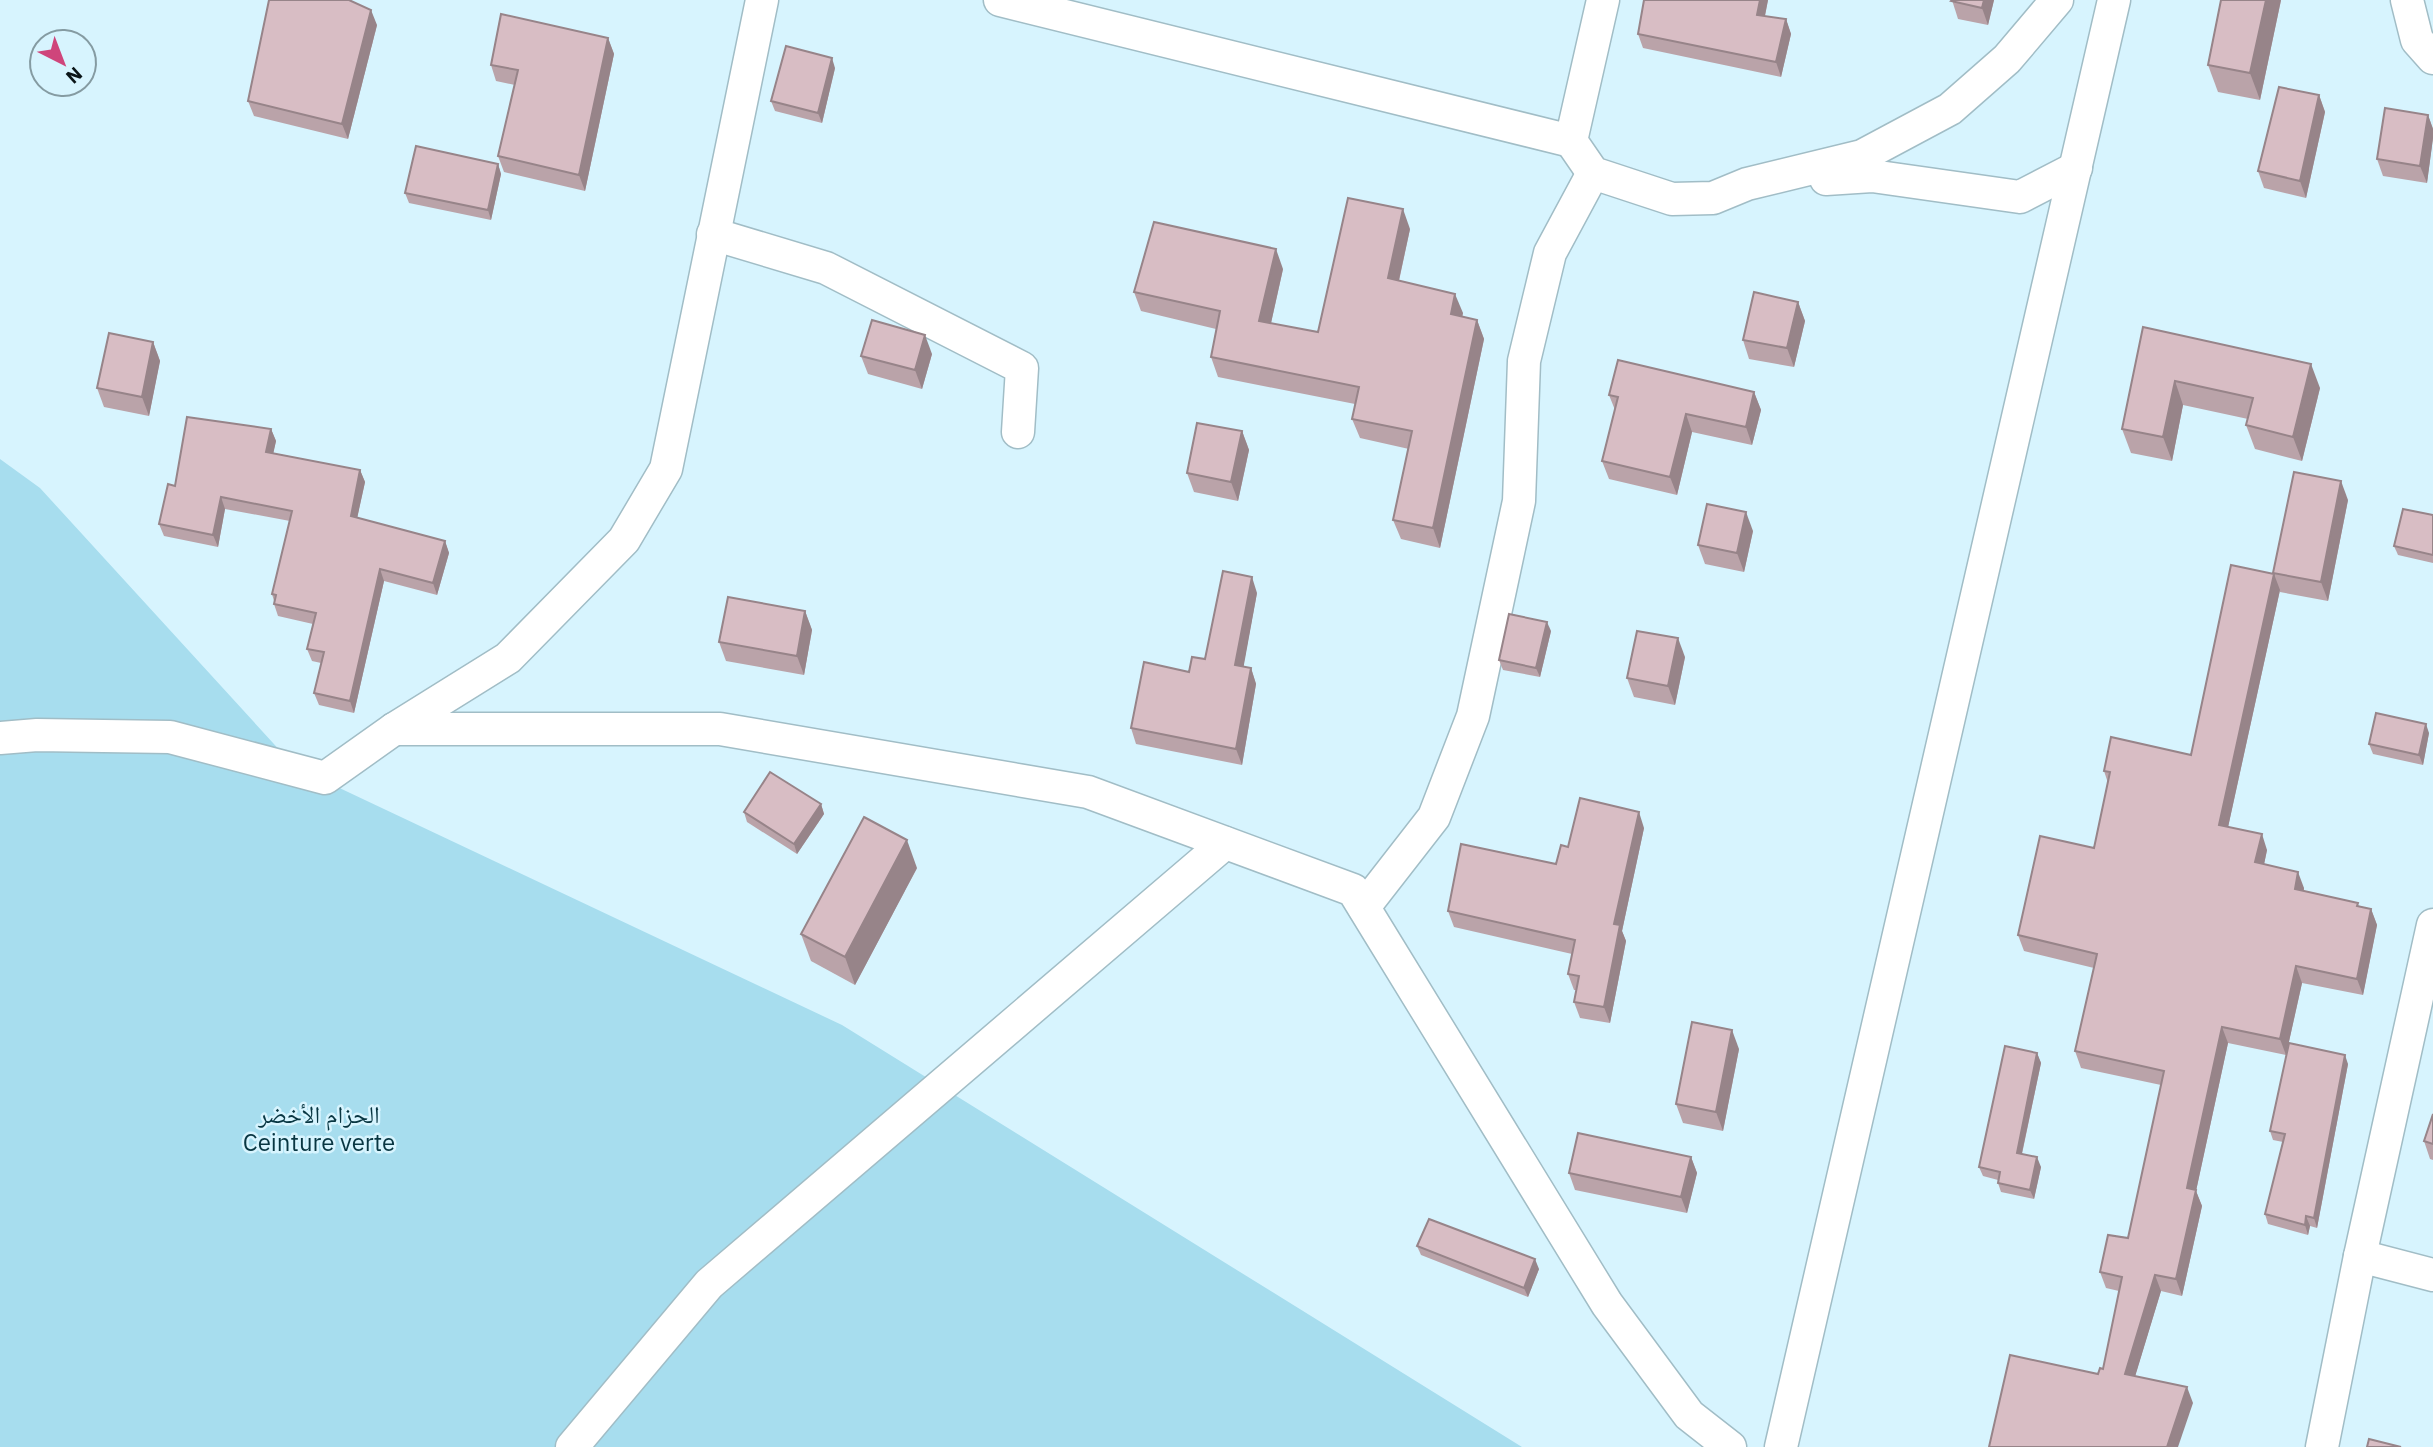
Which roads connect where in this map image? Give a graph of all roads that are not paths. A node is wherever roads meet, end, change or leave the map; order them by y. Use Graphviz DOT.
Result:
graph roads {
  1 [pos="762,0"];
  2 [pos="1000,0"];
  3 [pos="1603,0"];
  4 [pos="2057,0"];
  5 [pos="2114,0"];
  6 [pos="2407,0"];
  7 [pos="2433,58"];
  8 [pos="1571,141"];
  9 [pos="2076,168"];
  10 [pos="1593,173"];
  11 [pos="1747,184"];
  12 [pos="713,234"];
  13 [pos="1018,432"];
  14 [pos="394,729"];
  15 [pos="0,738"];
  16 [pos="1225,843"];
  17 [pos="1363,907"];
  18 [pos="2433,925"];
  19 [pos="2360,1256"];
  20 [pos="2433,1275"];
  21 [pos="572,1447"];
  22 [pos="1730,1447"];
  23 [pos="1781,1447"];
  24 [pos="2322,1447"];
  1 -- 12 [label="street"];
  2 -- 8 [label="street"];
  3 -- 8 [label="street"];
  4 -- 11 [label="street"];
  5 -- 9 [label="street"];
  6 -- 7 [label="street"];
  8 -- 10 [label="street"];
  9 -- 11 [label="street"];
  9 -- 23 [label="street"];
  10 -- 11 [label="street"];
  10 -- 17 [label="street"];
  12 -- 13 [label="street"];
  12 -- 14 [label="street"];
  14 -- 15 [label="street"];
  14 -- 16 [label="street"];
  16 -- 17 [label="street"];
  16 -- 21 [label="street"];
  17 -- 22 [label="street"];
  18 -- 19 [label="street"];
  19 -- 20 [label="street"];
  19 -- 24 [label="street"];
}
